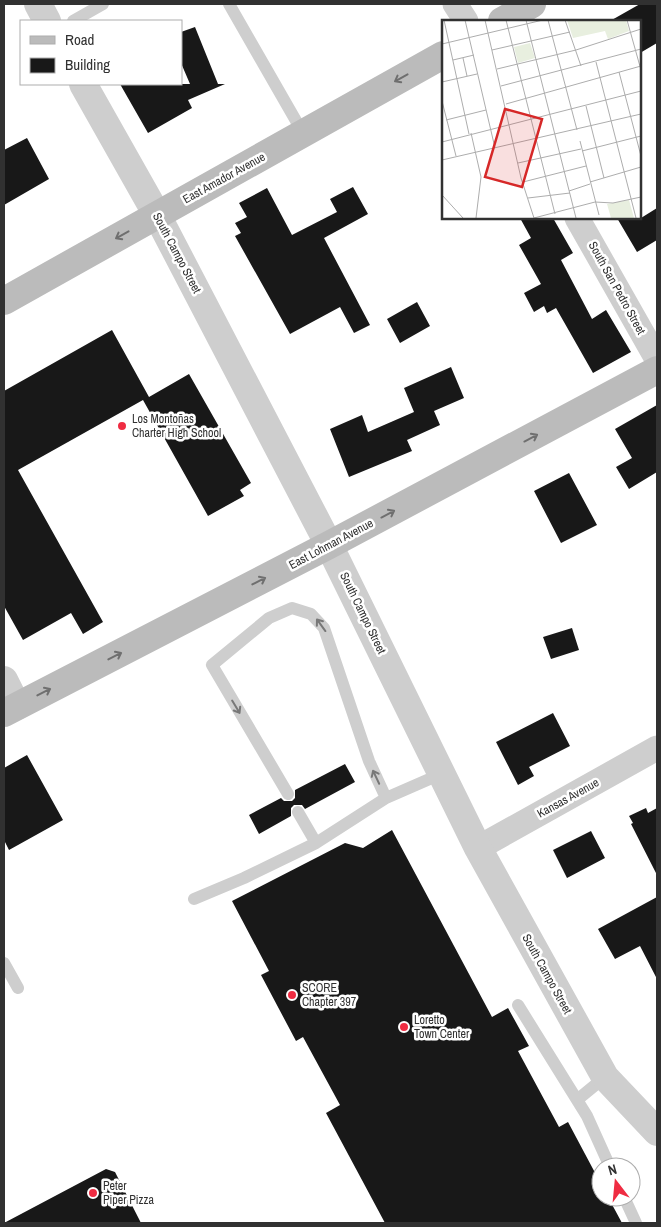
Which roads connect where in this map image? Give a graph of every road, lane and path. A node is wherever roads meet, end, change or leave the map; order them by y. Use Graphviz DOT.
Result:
graph roads {
  1 [pos="38,4"];
  2 [pos="103,4"];
  3 [pos="229,4"];
  4 [pos="455,4"];
  5 [pos="532,4"];
  6 [pos="46,20"];
  7 [pos="76,20"];
  8 [pos="465,20"];
  9 [pos="504,20"];
  10 [pos="442,55"];
  11 [pos="84,85"];
  12 [pos="303,133"];
  13 [pos="158,215"];
  14 [pos="579,219"];
  15 [pos="4,301"];
  16 [pos="657,359"];
  17 [pos="657,370"];
  18 [pos="329,545"];
  19 [pos="4,680"];
  20 [pos="11,710"];
  21 [pos="657,748"];
  22 [pos="441,774"];
  23 [pos="288,794"];
  24 [pos="386,798"];
  25 [pos="298,812"];
  26 [pos="316,843"];
  27 [pos="478,848"];
  28 [pos="194,899"];
  29 [pos="4,963"];
  30 [pos="18,988"];
  31 [pos="518,1005"];
  32 [pos="605,1077"];
  33 [pos="577,1100"];
  34 [pos="656,1129"];
  35 [pos="605,1157"];
  36 [pos="629,1207"];
  37 [pos="636,1223"];
  1 -- 6 [label="street"];
  2 -- 7 [label="lane"];
  3 -- 12 [label="lane"];
  4 -- 8 [label="street"];
  5 -- 9 [label="main road"];
  10 -- 12 [label="main road, East Amador Avenue, one-way"];
  11 -- 13 [label="street, South Campo Street"];
  12 -- 13 [label="main road, East Amador Avenue"];
  13 -- 15 [label="main road, East Amador Avenue, one-way"];
  13 -- 18 [label="street, South Campo Street"];
  14 -- 16 [label="street, South San Pedro Street"];
  18 -- 17 [label="main road, East Lohman Avenue, one-way"];
  20 -- 18 [label="main road, East Lohman Avenue, one-way"];
  18 -- 22 [label="street, South Campo Street"];
  19 -- 20 [label="street"];
  21 -- 27 [label="street, Kansas Avenue"];
  22 -- 24 [label="lane"];
  22 -- 27 [label="street, South Campo Street"];
  24 -- 23 [label="lane, one-way"];
  24 -- 26 [label="lane"];
  25 -- 26 [label="lane"];
  26 -- 28 [label="lane"];
  27 -- 32 [label="street, South Campo Street"];
  29 -- 30 [label="lane"];
  31 -- 33 [label="lane"];
  32 -- 33 [label="lane"];
  32 -- 34 [label="street, South Campo Street"];
  33 -- 35 [label="lane"];
  36 -- 37 [label="lane"];
}
